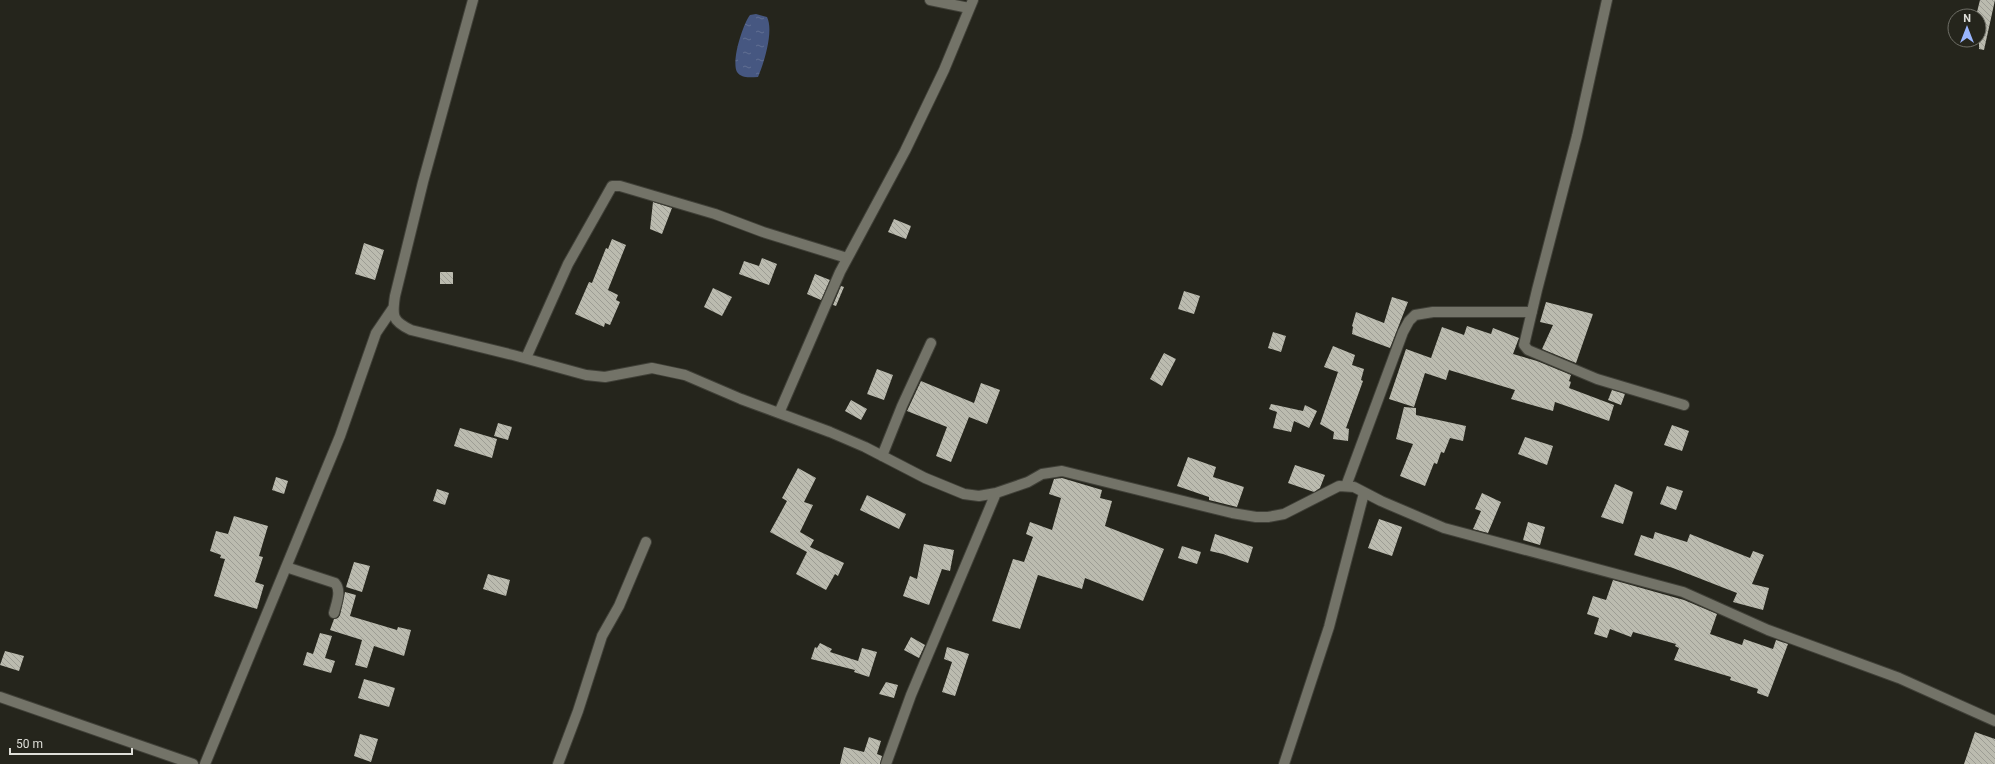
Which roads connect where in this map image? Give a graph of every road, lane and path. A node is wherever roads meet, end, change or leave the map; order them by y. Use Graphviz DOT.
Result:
graph roads {
  1 [pos="473,0"];
  2 [pos="930,0"];
  3 [pos="1607,0"];
  4 [pos="971,4"];
  5 [pos="847,258"];
  6 [pos="393,308"];
  7 [pos="1532,312"];
  8 [pos="931,343"];
  9 [pos="526,358"];
  10 [pos="1684,405"];
  11 [pos="779,413"];
  12 [pos="882,456"];
  13 [pos="1346,486"];
  14 [pos="996,493"];
  15 [pos="1364,493"];
  16 [pos="646,542"];
  17 [pos="286,567"];
  18 [pos="334,613"];
  19 [pos="0,697"];
  20 [pos="1995,721"];
  21 [pos="193,764"];
  22 [pos="205,764"];
  23 [pos="558,764"];
  24 [pos="886,764"];
  25 [pos="1284,764"];
  1 -- 6 [label="street"];
  2 -- 4 [label="street"];
  3 -- 7 [label="street"];
  4 -- 5 [label="street"];
  5 -- 9 [label="street"];
  5 -- 11 [label="street"];
  6 -- 9 [label="street"];
  6 -- 17 [label="street"];
  7 -- 10 [label="street"];
  7 -- 13 [label="street"];
  8 -- 12 [label="street"];
  9 -- 11 [label="street"];
  11 -- 12 [label="street"];
  12 -- 14 [label="street"];
  13 -- 14 [label="street"];
  13 -- 15 [label="street"];
  14 -- 24 [label="street"];
  15 -- 20 [label="street"];
  15 -- 25 [label="street"];
  16 -- 23 [label="street"];
  17 -- 18 [label="street"];
  17 -- 22 [label="street"];
  19 -- 21 [label="street"];
}
